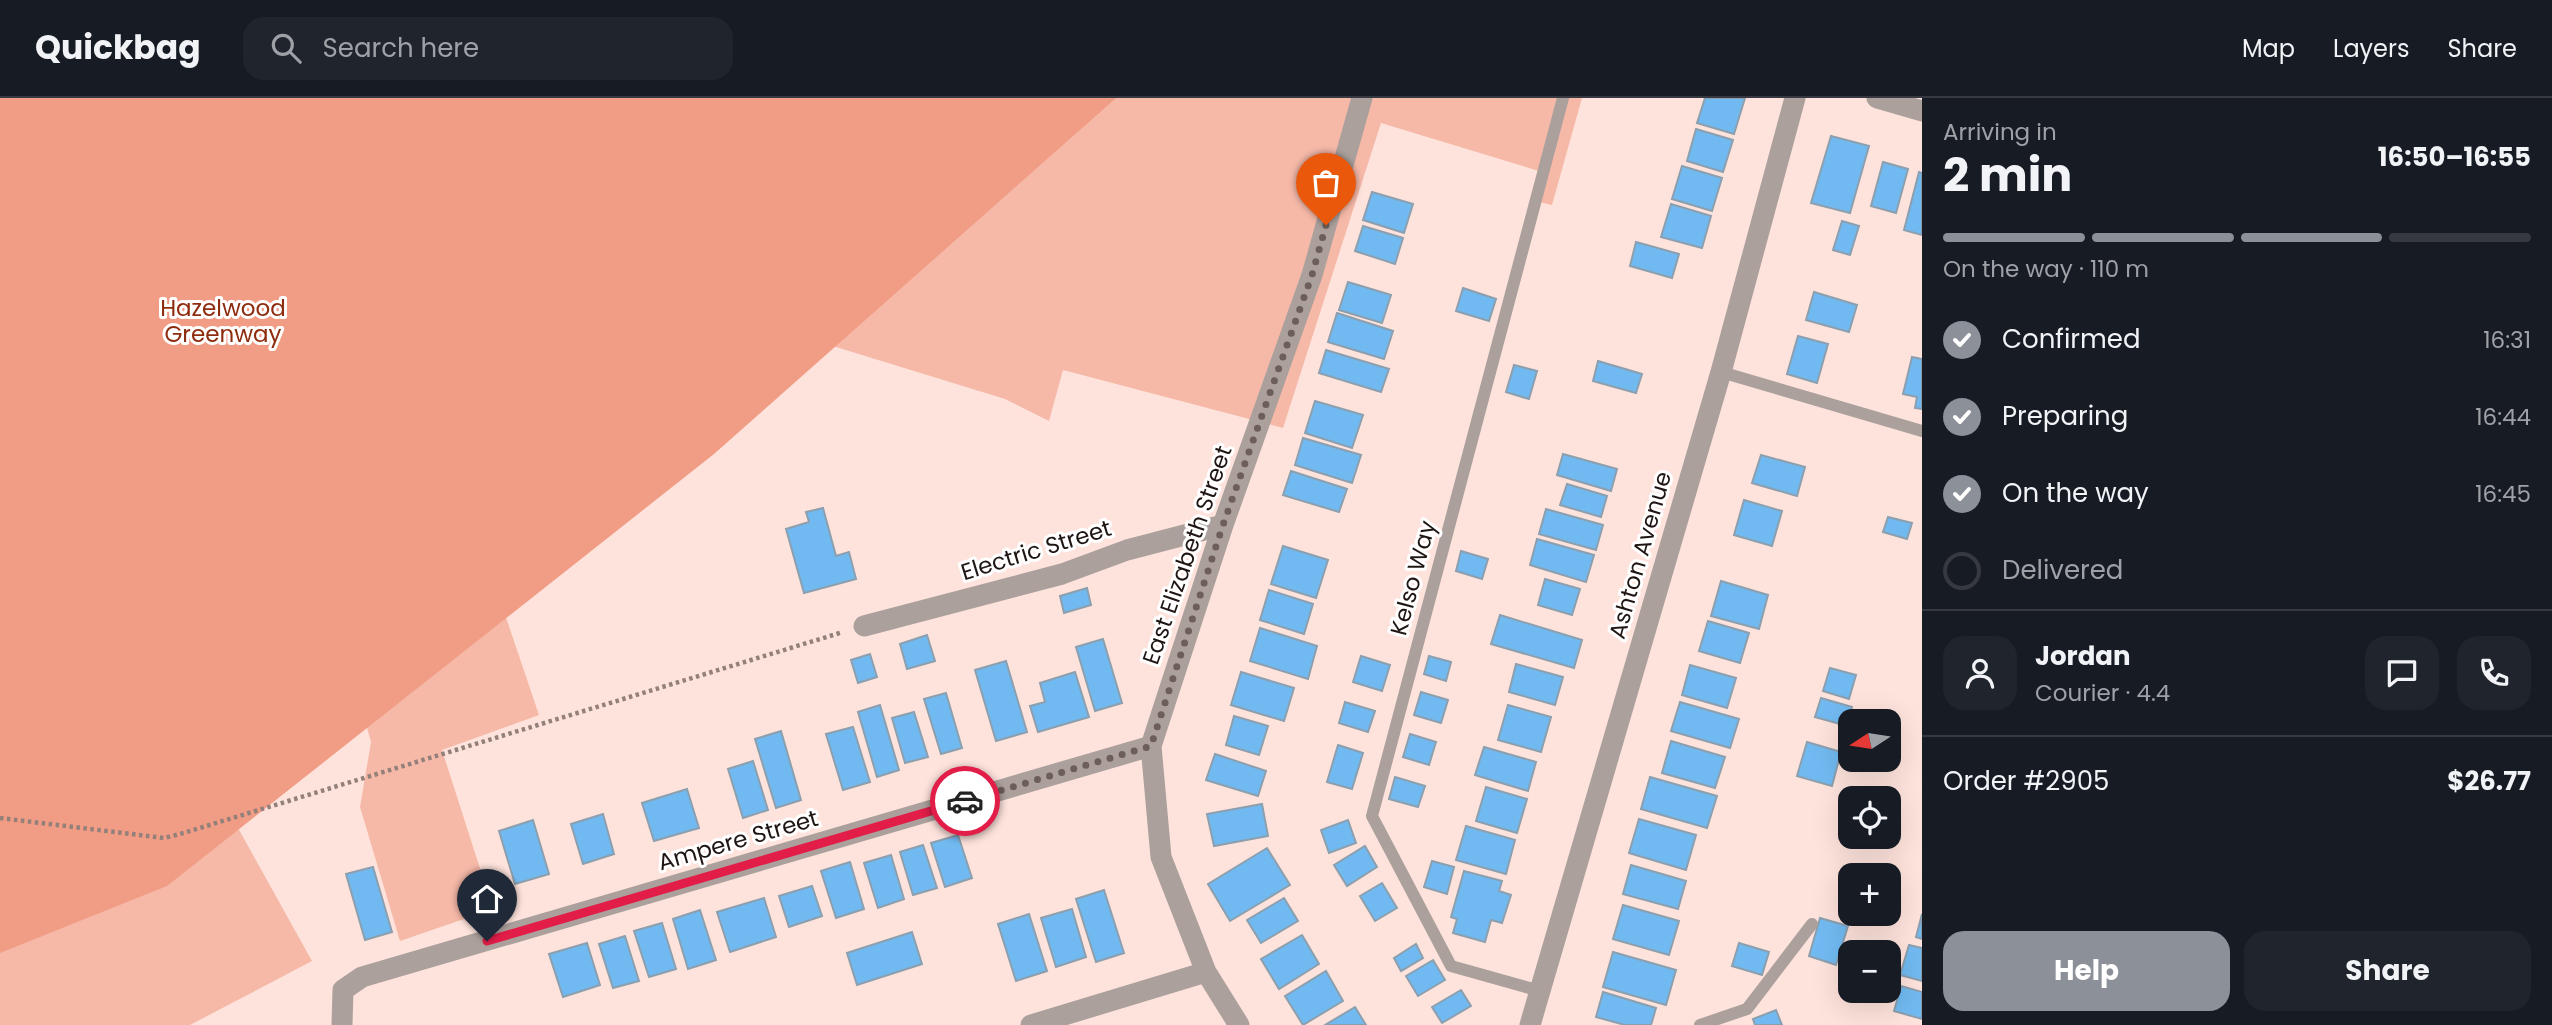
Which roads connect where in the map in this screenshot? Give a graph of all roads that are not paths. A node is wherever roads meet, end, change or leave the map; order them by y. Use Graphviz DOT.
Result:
graph roads {
  1 [pos="1363,98"];
  2 [pos="1563,98"];
  3 [pos="1795,98"];
  4 [pos="1877,98"];
  5 [pos="1922,111"];
  6 [pos="1721,372"];
  7 [pos="1922,431"];
  8 [pos="1223,525"];
  9 [pos="864,626"];
  10 [pos="1151,746"];
  11 [pos="1812,924"];
  12 [pos="1206,972"];
  13 [pos="1539,991"];
  14 [pos="342,1025"];
  15 [pos="1031,1025"];
  16 [pos="1239,1025"];
  17 [pos="1531,1025"];
  18 [pos="1700,1025"];
  1 -- 8 [label="street, East Elizabeth Street"];
  2 -- 13 [label="lane, Kelso Way"];
  3 -- 6 [label="street, Ashton Avenue"];
  4 -- 5 [label="street"];
  6 -- 7 [label="lane"];
  6 -- 13 [label="street, Ashton Avenue"];
  8 -- 9 [label="street, Electric Street"];
  8 -- 10 [label="street, East Elizabeth Street"];
  10 -- 12 [label="street, East Elizabeth Street"];
  10 -- 14 [label="street, Ampere Street"];
  11 -- 18 [label="lane"];
  12 -- 15 [label="street"];
  12 -- 16 [label="street, East Elizabeth Street"];
  13 -- 17 [label="street, Ashton Avenue"];
}
